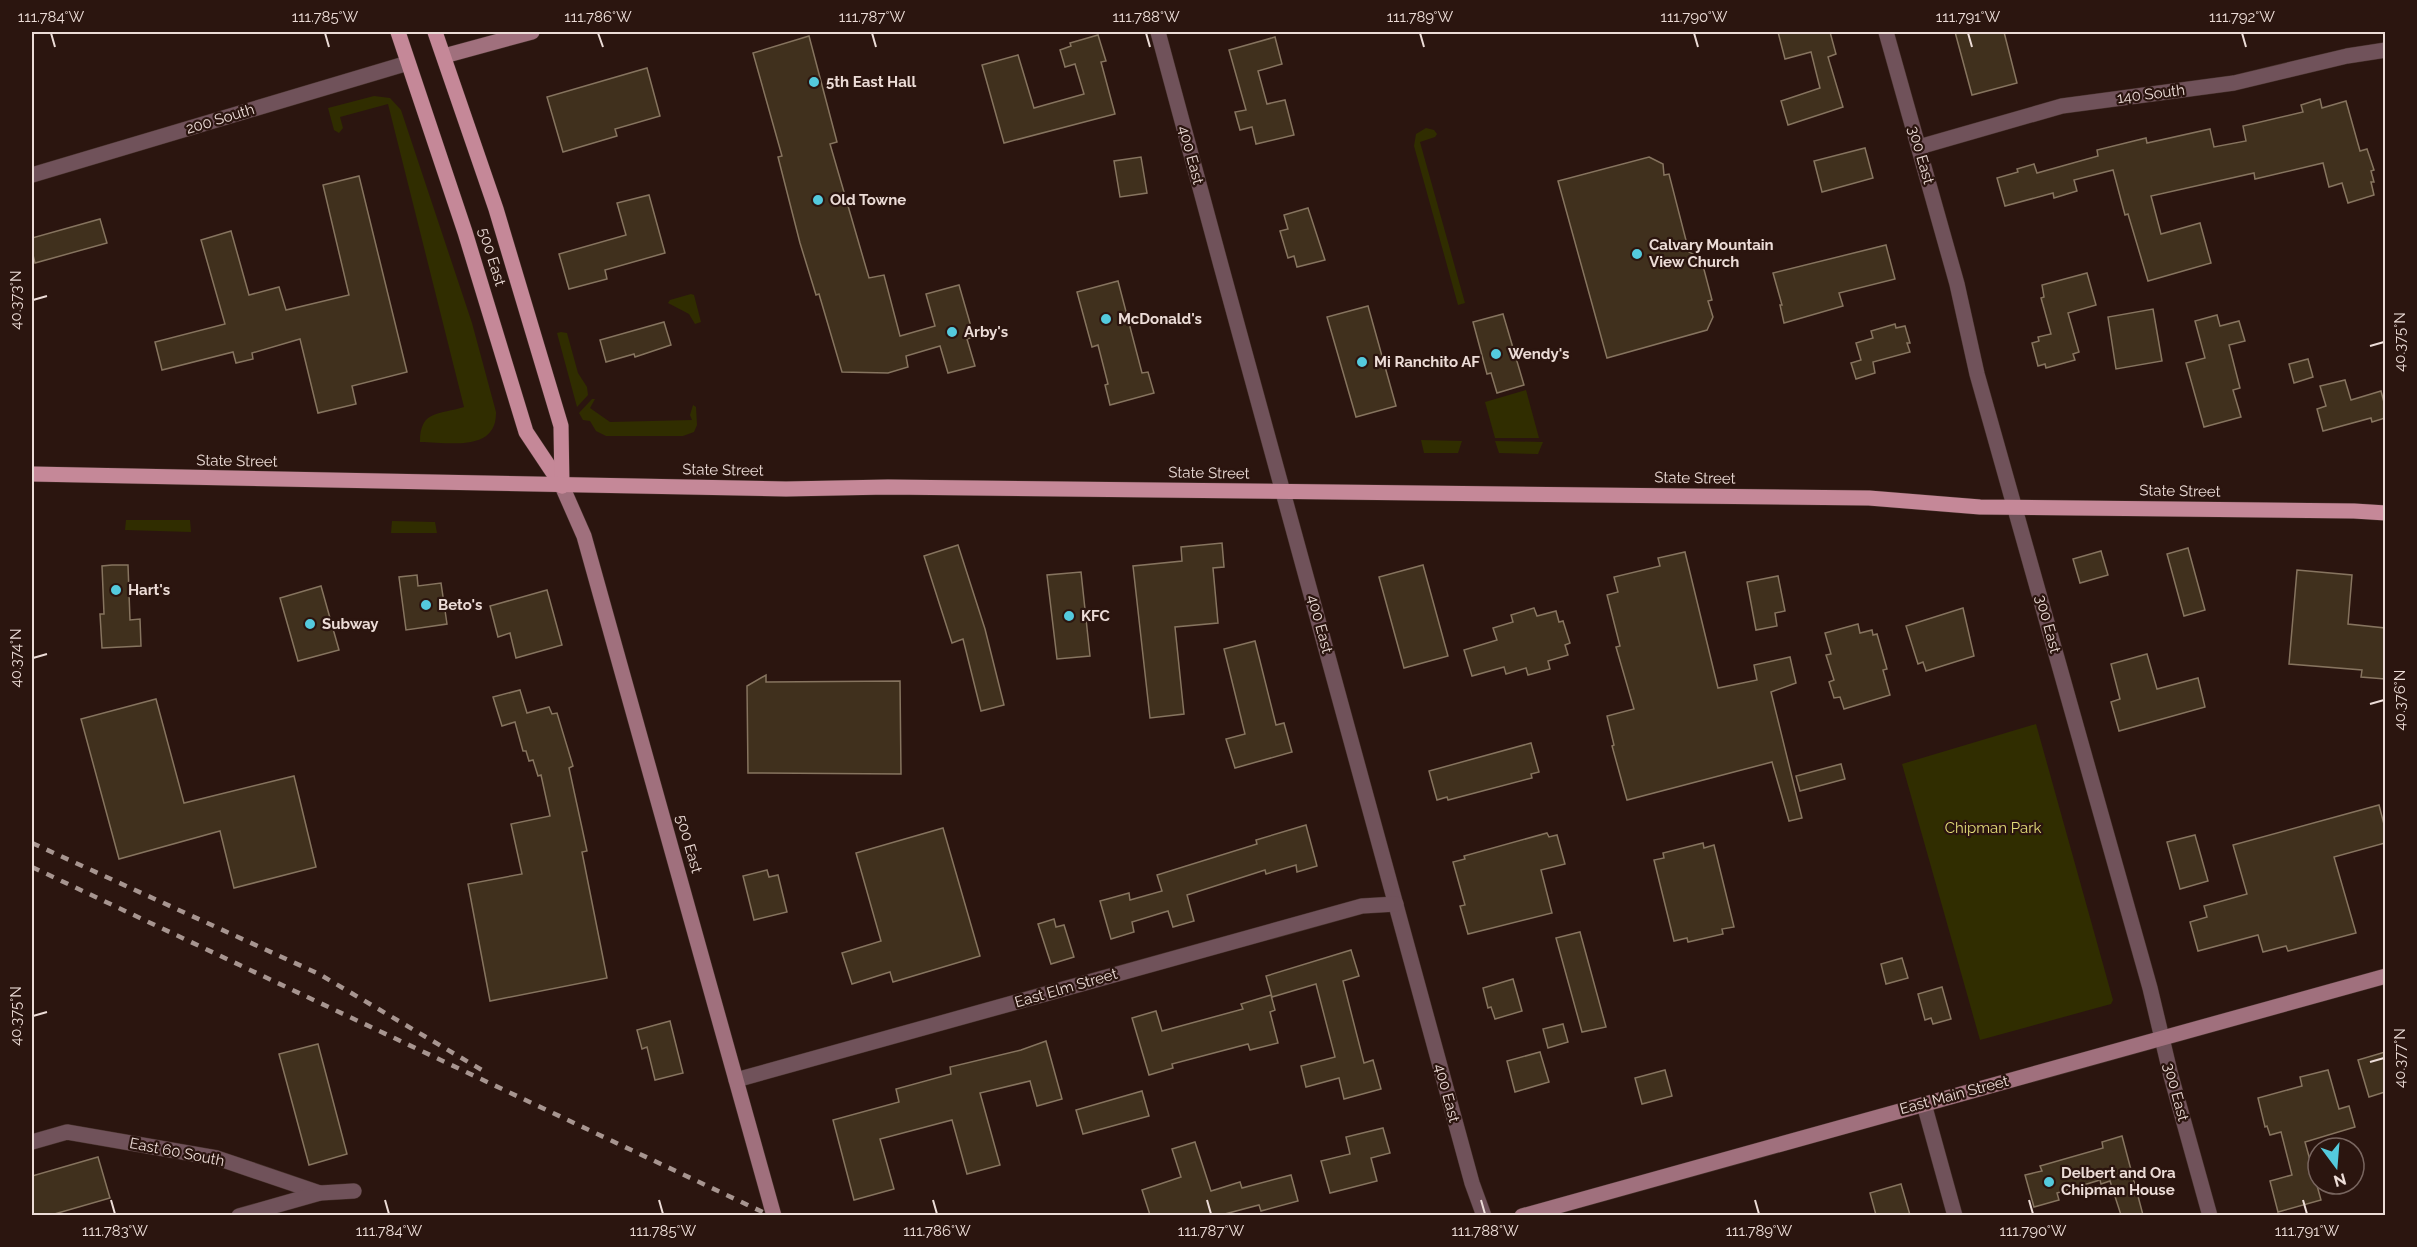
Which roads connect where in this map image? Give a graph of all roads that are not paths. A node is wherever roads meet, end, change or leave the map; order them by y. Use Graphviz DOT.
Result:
graph roads {
  1 [pos="398,32"];
  2 [pos="435,32"];
  3 [pos="532,32"];
  4 [pos="1158,32"];
  5 [pos="1886,32"];
  6 [pos="2385,50"];
  7 [pos="444,56"];
  8 [pos="408,63"];
  9 [pos="1919,147"];
  10 [pos="32,176"];
  11 [pos="32,474"];
  12 [pos="562,486"];
  13 [pos="1283,492"];
  14 [pos="2015,507"];
  15 [pos="2385,513"];
  16 [pos="1396,904"];
  17 [pos="2385,976"];
  18 [pos="2162,1038"];
  19 [pos="736,1080"];
  20 [pos="1924,1104"];
  21 [pos="32,1142"];
  22 [pos="354,1191"];
  23 [pos="320,1192"];
  24 [pos="239,1215"];
  25 [pos="774,1215"];
  26 [pos="1484,1215"];
  27 [pos="1522,1215"];
  28 [pos="1955,1215"];
  29 [pos="2210,1215"];
  1 -- 8 [label="main road, 500 East"];
  2 -- 7 [label="main road, 500 East"];
  3 -- 7 [label="main road"];
  4 -- 13 [label="street, 400 East"];
  5 -- 9 [label="street, 300 East"];
  6 -- 9 [label="street, 140 South"];
  7 -- 12 [label="main road, 500 East"];
  8 -- 10 [label="street, 200 South"];
  8 -- 12 [label="main road, 500 East"];
  9 -- 14 [label="street, 300 East"];
  11 -- 12 [label="main road, State Street"];
  12 -- 13 [label="main road, State Street"];
  12 -- 19 [label="main road, 500 East"];
  13 -- 14 [label="main road, State Street"];
  13 -- 16 [label="street, 400 East"];
  14 -- 15 [label="main road, State Street"];
  14 -- 18 [label="street, 300 East"];
  16 -- 19 [label="street, East Elm Street"];
  16 -- 26 [label="street, 400 East"];
  17 -- 18 [label="main road, East Main Street"];
  18 -- 20 [label="main road, East Main Street"];
  18 -- 29 [label="street, 300 East"];
  19 -- 25 [label="main road, 500 East"];
  20 -- 27 [label="main road, East Main Street"];
  20 -- 28 [label="street"];
  21 -- 23 [label="street, East 60 South"];
  22 -- 23 [label="street"];
  23 -- 24 [label="street"];
}
